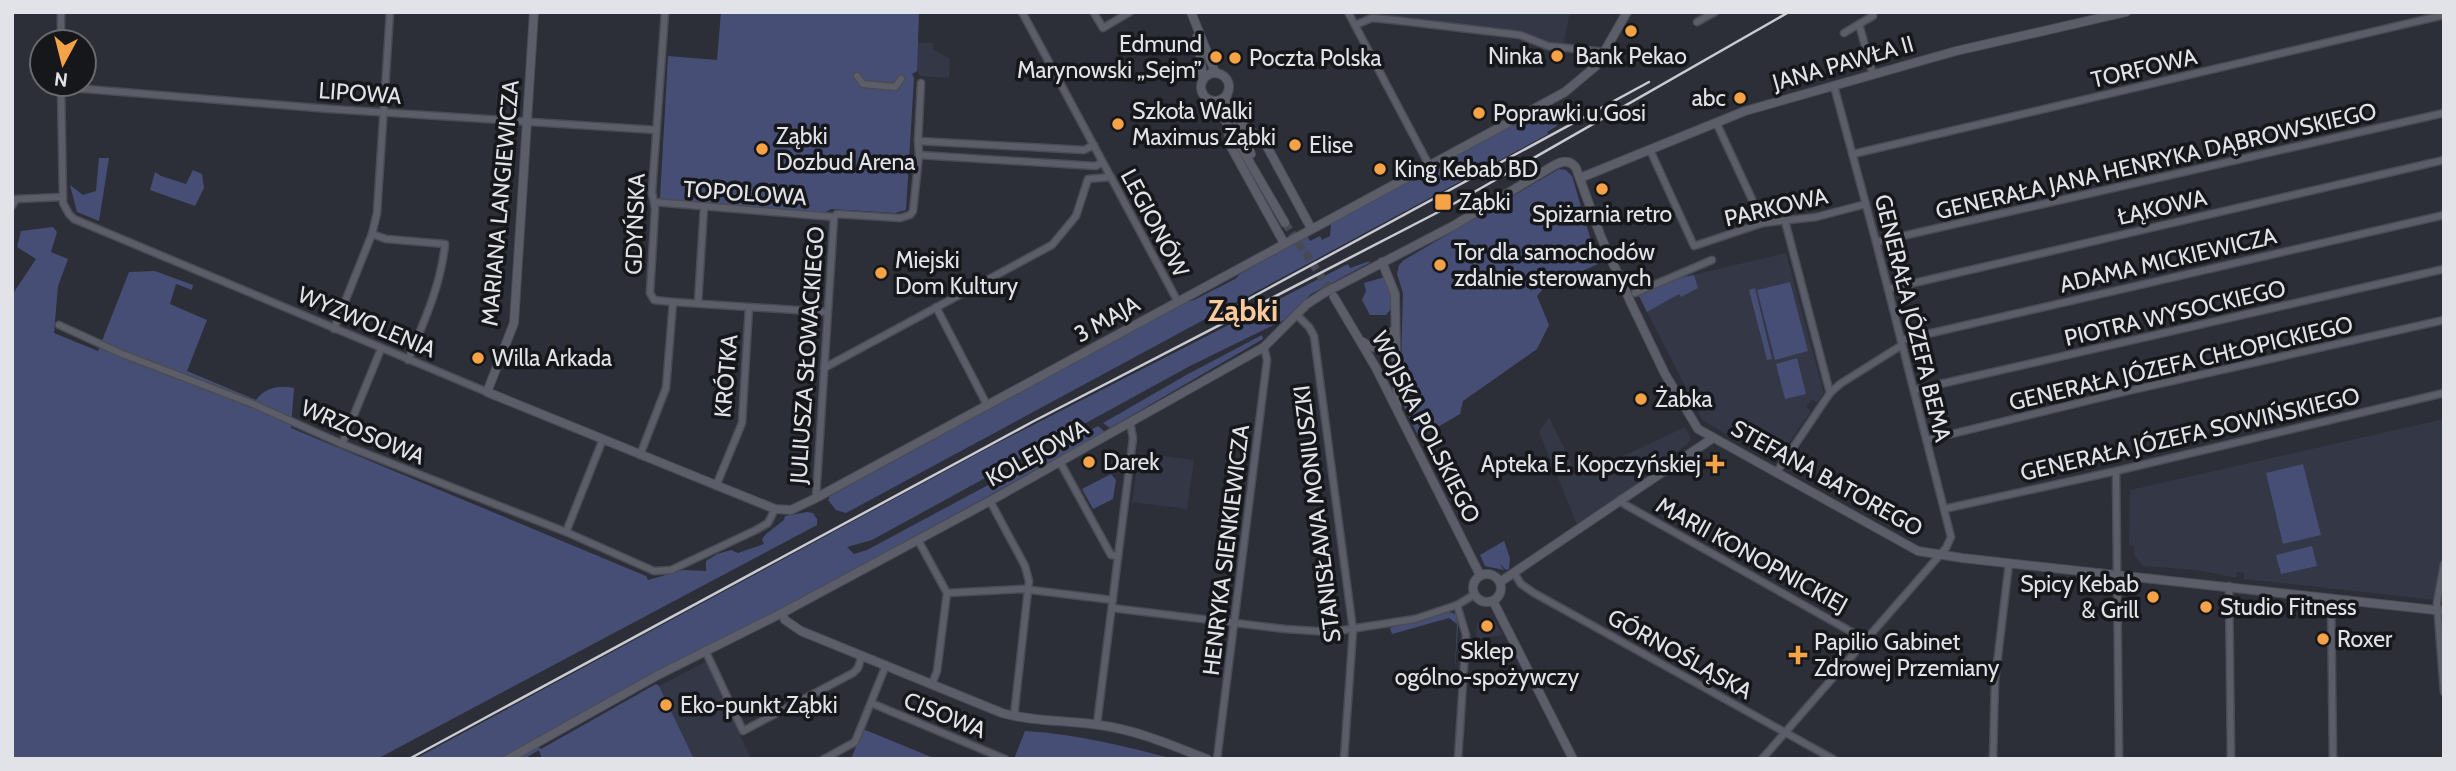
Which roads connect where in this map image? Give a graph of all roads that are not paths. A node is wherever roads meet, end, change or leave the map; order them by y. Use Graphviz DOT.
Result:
graph roads {
  1 [pos="390,12"];
  2 [pos="534,12"];
  3 [pos="664,12"];
  4 [pos="1022,12"];
  5 [pos="1130,12"];
  6 [pos="1191,12"];
  7 [pos="1348,12"];
  8 [pos="1365,12"];
  9 [pos="1627,12"];
  10 [pos="1715,12"];
  11 [pos="2126,12"];
  12 [pos="1094,13"];
  13 [pos="2444,15"];
  14 [pos="1872,16"];
  15 [pos="1365,20"];
  16 [pos="1697,22"];
  17 [pos="1859,24"];
  18 [pos="1355,25"];
  19 [pos="1196,27"];
  20 [pos="1844,33"];
  21 [pos="1606,52"];
  22 [pos="1215,72"];
  23 [pos="1873,75"];
  24 [pos="857,76"];
  25 [pos="1203,78"];
  26 [pos="901,79"];
  27 [pos="921,83"];
  28 [pos="1834,86"];
  29 [pos="98,88"];
  30 [pos="1226,96"];
  31 [pos="61,98"];
  32 [pos="1214,101"];
  33 [pos="384,112"];
  34 [pos="2444,113"];
  35 [pos="1226,121"];
  36 [pos="1238,121"];
  37 [pos="527,122"];
  38 [pos="1716,122"];
  39 [pos="656,130"];
  40 [pos="918,141"];
  41 [pos="1094,145"];
  42 [pos="1650,150"];
  43 [pos="1853,154"];
  44 [pos="919,155"];
  45 [pos="2444,160"];
  46 [pos="1102,162"];
  47 [pos="1570,162"];
  48 [pos="1429,165"];
  49 [pos="1111,177"];
  50 [pos="1580,178"];
  51 [pos="1262,179"];
  52 [pos="63,197"];
  53 [pos="654,202"];
  54 [pos="1866,204"];
  55 [pos="12,206"];
  56 [pos="704,207"];
  57 [pos="2444,215"];
  58 [pos="834,217"];
  59 [pos="1785,221"];
  60 [pos="1285,223"];
  61 [pos="1763,223"];
  62 [pos="1311,228"];
  63 [pos="372,234"];
  64 [pos="1877,242"];
  65 [pos="1284,243"];
  66 [pos="1712,260"];
  67 [pos="1382,262"];
  68 [pos="2444,269"];
  69 [pos="1888,289"];
  70 [pos="1635,293"];
  71 [pos="1335,297"];
  72 [pos="673,302"];
  73 [pos="1178,302"];
  74 [pos="698,303"];
  75 [pos="748,307"];
  76 [pos="936,307"];
  77 [pos="827,312"];
  78 [pos="1296,314"];
  79 [pos="2444,320"];
  80 [pos="1395,321"];
  81 [pos="59,325"];
  82 [pos="334,329"];
  83 [pos="1361,340"];
  84 [pos="1901,343"];
  85 [pos="1264,347"];
  86 [pos="381,349"];
  87 [pos="408,360"];
  88 [pos="824,369"];
  89 [pos="1914,390"];
  90 [pos="487,392"];
  91 [pos="1830,393"];
  92 [pos="2444,393"];
  93 [pos="987,405"];
  94 [pos="1397,411"];
  95 [pos="1130,422"];
  96 [pos="1713,438"];
  97 [pos="603,439"];
  98 [pos="1927,440"];
  99 [pos="342,444"];
  100 [pos="640,454"];
  101 [pos="1060,462"];
  102 [pos="2116,471"];
  103 [pos="1776,473"];
  104 [pos="716,486"];
  105 [pos="816,498"];
  106 [pos="1622,499"];
  107 [pos="990,501"];
  108 [pos="775,509"];
  109 [pos="1944,509"];
  110 [pos="566,532"];
  111 [pos="918,540"];
  112 [pos="1939,555"];
  113 [pos="1118,556"];
  114 [pos="2009,563"];
  115 [pos="2444,564"];
  116 [pos="1514,573"];
  117 [pos="2117,574"];
  118 [pos="1480,575"];
  119 [pos="1500,582"];
  120 [pos="2229,586"];
  121 [pos="1029,589"];
  122 [pos="947,593"];
  123 [pos="1474,595"];
  124 [pos="2331,598"];
  125 [pos="1113,600"];
  126 [pos="1493,601"];
  127 [pos="1457,605"];
  128 [pos="1112,608"];
  129 [pos="2441,610"];
  130 [pos="782,613"];
  131 [pos="1235,623"];
  132 [pos="1353,630"];
  133 [pos="1866,640"];
  134 [pos="705,650"];
  135 [pos="862,655"];
  136 [pos="886,665"];
  137 [pos="932,684"];
  138 [pos="2444,692"];
  139 [pos="870,703"];
  140 [pos="1014,716"];
  141 [pos="1097,724"];
  142 [pos="1786,733"];
  143 [pos="508,759"];
  144 [pos="824,759"];
  145 [pos="1005,759"];
  146 [pos="1207,759"];
  147 [pos="1217,759"];
  148 [pos="1344,759"];
  149 [pos="1458,759"];
  150 [pos="1573,759"];
  151 [pos="1762,759"];
  152 [pos="1833,759"];
  153 [pos="1993,759"];
  154 [pos="2119,759"];
  155 [pos="2231,759"];
  156 [pos="2333,759"];
  1 -- 33 [label="street"];
  2 -- 37 [label="street, MARIANA LANGIEWICZA"];
  3 -- 39 [label="street, GDYŃSKA"];
  4 -- 41 [label="street, LEGIONÓW"];
  5 -- 12 [label="street"];
  6 -- 19 [label="street"];
  7 -- 18 [label="street"];
  8 -- 15 [label="street"];
  9 -- 21 [label="street, 3 MAJA"];
  10 -- 16 [label="street"];
  11 -- 23 [label="street, JANA PAWŁA II"];
  13 -- 43 [label="street, TORFOWA"];
  14 -- 17 [label="street"];
  15 -- 18 [label="street"];
  15 -- 21 [label="street"];
  17 -- 20 [label="street"];
  17 -- 23 [label="street"];
  18 -- 48 [label="street"];
  19 -- 22 [label="street"];
  19 -- 25 [label="street"];
  21 -- 48 [label="street, 3 MAJA"];
  22 -- 25 [label="street"];
  22 -- 30 [label="street"];
  23 -- 28 [label="street, JANA PAWŁA II"];
  24 -- 26 [label="street"];
  25 -- 32 [label="street"];
  27 -- 40 [label="street, JULIUSZA SŁOWACKIEGO"];
  28 -- 38 [label="street, JANA PAWŁA II"];
  28 -- 43 [label="street, GENERAŁA JÓZEFA BEMA"];
  29 -- 33 [label="street, LIPOWA"];
  30 -- 32 [label="street"];
  30 -- 36 [label="street"];
  31 -- 52 [label="street"];
  32 -- 35 [label="street"];
  33 -- 37 [label="street, LIPOWA"];
  33 -- 63 [label="street"];
  34 -- 64 [label="street, GENERAŁA JANA HENRYKA DĄBROWSKIEGO"];
  35 -- 51 [label="street"];
  35 -- 65 [label="street"];
  36 -- 51 [label="street"];
  36 -- 62 [label="street"];
  37 -- 39 [label="street, LIPOWA"];
  37 -- 90 [label="street, MARIANA LANGIEWICZA"];
  38 -- 42 [label="street, JANA PAWŁA II"];
  38 -- 61 [label="street"];
  39 -- 53 [label="street, GDYŃSKA"];
  40 -- 41 [label="street"];
  40 -- 44 [label="street, JULIUSZA SŁOWACKIEGO"];
  41 -- 46 [label="street, LEGIONÓW"];
  42 -- 50 [label="street, JANA PAWŁA II"];
  42 -- 61 [label="street, PARKOWA"];
  43 -- 54 [label="street, GENERAŁA JÓZEFA BEMA"];
  44 -- 46 [label="street"];
  44 -- 58 [label="street, JULIUSZA SŁOWACKIEGO"];
  45 -- 69 [label="street, ŁĄKOWA"];
  46 -- 49 [label="street, LEGIONÓW"];
  47 -- 50 [label="street, STEFANA BATOREGO"];
  47 -- 67 [label="street, KOLEJOWA"];
  48 -- 62 [label="street, 3 MAJA"];
  49 -- 73 [label="street, LEGIONÓW"];
  49 -- 76 [label="street"];
  50 -- 96 [label="street, STEFANA BATOREGO"];
  51 -- 60 [label="street"];
  52 -- 55 [label="street"];
  52 -- 82 [label="street, WYZWOLENIA"];
  53 -- 56 [label="street, TOPOLOWA"];
  53 -- 72 [label="street, GDYŃSKA"];
  54 -- 59 [label="street, PARKOWA"];
  54 -- 64 [label="street, GENERAŁA JÓZEFA BEMA"];
  56 -- 58 [label="street, TOPOLOWA"];
  56 -- 74 [label="street"];
  57 -- 84 [label="street, ADAMA MICKIEWICZA"];
  58 -- 77 [label="street, JULIUSZA SŁOWACKIEGO"];
  59 -- 61 [label="street, PARKOWA"];
  59 -- 91 [label="street"];
  62 -- 65 [label="street, 3 MAJA"];
  63 -- 82 [label="street"];
  63 -- 87 [label="street"];
  64 -- 69 [label="street, GENERAŁA JÓZEFA BEMA"];
  65 -- 73 [label="street, 3 MAJA"];
  66 -- 70 [label="street, PARKOWA"];
  67 -- 78 [label="street, KOLEJOWA"];
  67 -- 80 [label="street"];
  68 -- 89 [label="street, PIOTRA WYSOCKIEGO"];
  69 -- 84 [label="street, GENERAŁA JÓZEFA BEMA"];
  71 -- 83 [label="street, WOJSKA POLSKIEGO"];
  72 -- 74 [label="street"];
  72 -- 100 [label="street"];
  73 -- 93 [label="street, 3 MAJA"];
  74 -- 75 [label="street"];
  75 -- 77 [label="street"];
  75 -- 104 [label="street, KRÓTKA"];
  76 -- 88 [label="street"];
  76 -- 93 [label="street"];
  77 -- 88 [label="street, JULIUSZA SŁOWACKIEGO"];
  78 -- 85 [label="street, KOLEJOWA"];
  78 -- 132 [label="street, STANISŁAWA MONIUSZKI"];
  79 -- 98 [label="street, GENERAŁA JÓZEFA CHŁOPICKIEGO"];
  80 -- 83 [label="street"];
  80 -- 94 [label="street"];
  81 -- 99 [label="street, WRZOSOWA"];
  82 -- 86 [label="street, WYZWOLENIA"];
  83 -- 94 [label="street, WOJSKA POLSKIEGO"];
  84 -- 89 [label="street, GENERAŁA JÓZEFA BEMA"];
  84 -- 91 [label="street, ADAMA MICKIEWICZA"];
  85 -- 95 [label="street, KOLEJOWA"];
  85 -- 131 [label="street, HENRYKA SIENKIEWICZA"];
  86 -- 87 [label="street, WYZWOLENIA"];
  86 -- 99 [label="street"];
  87 -- 90 [label="street, WYZWOLENIA"];
  88 -- 105 [label="street, JULIUSZA SŁOWACKIEGO"];
  89 -- 98 [label="street, GENERAŁA JÓZEFA BEMA"];
  90 -- 97 [label="street, WYZWOLENIA"];
  91 -- 103 [label="street, ADAMA MICKIEWICZA"];
  92 -- 102 [label="street, GENERAŁA JÓZEFA SOWIŃSKIEGO"];
  93 -- 105 [label="street, 3 MAJA"];
  94 -- 118 [label="street, WOJSKA POLSKIEGO"];
  95 -- 101 [label="street, KOLEJOWA"];
  95 -- 113 [label="street"];
  96 -- 103 [label="street, STEFANA BATOREGO"];
  96 -- 106 [label="street"];
  97 -- 100 [label="street, WYZWOLENIA"];
  97 -- 110 [label="street"];
  98 -- 109 [label="street, GENERAŁA JÓZEFA BEMA"];
  99 -- 110 [label="street, WRZOSOWA"];
  100 -- 104 [label="street, WYZWOLENIA"];
  101 -- 107 [label="street, KOLEJOWA"];
  101 -- 113 [label="street"];
  102 -- 109 [label="street, GENERAŁA JÓZEFA SOWIŃSKIEGO"];
  102 -- 117 [label="street"];
  103 -- 112 [label="street, STEFANA BATOREGO"];
  104 -- 108 [label="street, WYZWOLENIA"];
  105 -- 108 [label="street, 3 MAJA"];
  106 -- 116 [label="street"];
  106 -- 133 [label="street, MARII KONOPNICKIEJ"];
  107 -- 111 [label="street, KOLEJOWA"];
  107 -- 121 [label="street"];
  108 -- 110 [label="street, WRZOSOWA"];
  109 -- 112 [label="street, GENERAŁA JÓZEFA BEMA"];
  111 -- 122 [label="street"];
  111 -- 130 [label="street, KOLEJOWA"];
  112 -- 114 [label="street, STEFANA BATOREGO"];
  112 -- 133 [label="street"];
  113 -- 125 [label="street"];
  114 -- 117 [label="street, STEFANA BATOREGO"];
  114 -- 153 [label="street"];
  115 -- 129 [label="street"];
  116 -- 119 [label="street"];
  116 -- 142 [label="street, GÓRNOŚLĄSKA"];
  117 -- 120 [label="street, STEFANA BATOREGO"];
  117 -- 154 [label="street"];
  118 -- 119 [label="street"];
  118 -- 123 [label="street"];
  119 -- 126 [label="street"];
  120 -- 124 [label="street, STEFANA BATOREGO"];
  120 -- 155 [label="street"];
  121 -- 122 [label="street"];
  121 -- 125 [label="street"];
  121 -- 140 [label="street"];
  122 -- 137 [label="street"];
  123 -- 126 [label="street"];
  123 -- 127 [label="street"];
  124 -- 129 [label="street, STEFANA BATOREGO"];
  124 -- 156 [label="street"];
  125 -- 128 [label="street"];
  126 -- 150 [label="street"];
  127 -- 132 [label="street"];
  127 -- 149 [label="street"];
  128 -- 131 [label="street"];
  128 -- 141 [label="street"];
  129 -- 138 [label="street"];
  130 -- 134 [label="street, KOLEJOWA"];
  130 -- 135 [label="street"];
  131 -- 132 [label="street"];
  131 -- 147 [label="street, HENRYKA SIENKIEWICZA"];
  132 -- 148 [label="street, STANISŁAWA MONIUSZKI"];
  133 -- 142 [label="street"];
  134 -- 135 [label="street"];
  134 -- 143 [label="street, KOLEJOWA"];
  135 -- 136 [label="street"];
  136 -- 137 [label="street"];
  136 -- 139 [label="street"];
  137 -- 140 [label="street"];
  139 -- 144 [label="street"];
  139 -- 145 [label="street, CISOWA"];
  140 -- 141 [label="street"];
  141 -- 146 [label="street"];
  142 -- 151 [label="street"];
  142 -- 152 [label="street, GÓRNOŚLĄSKA"];
}
